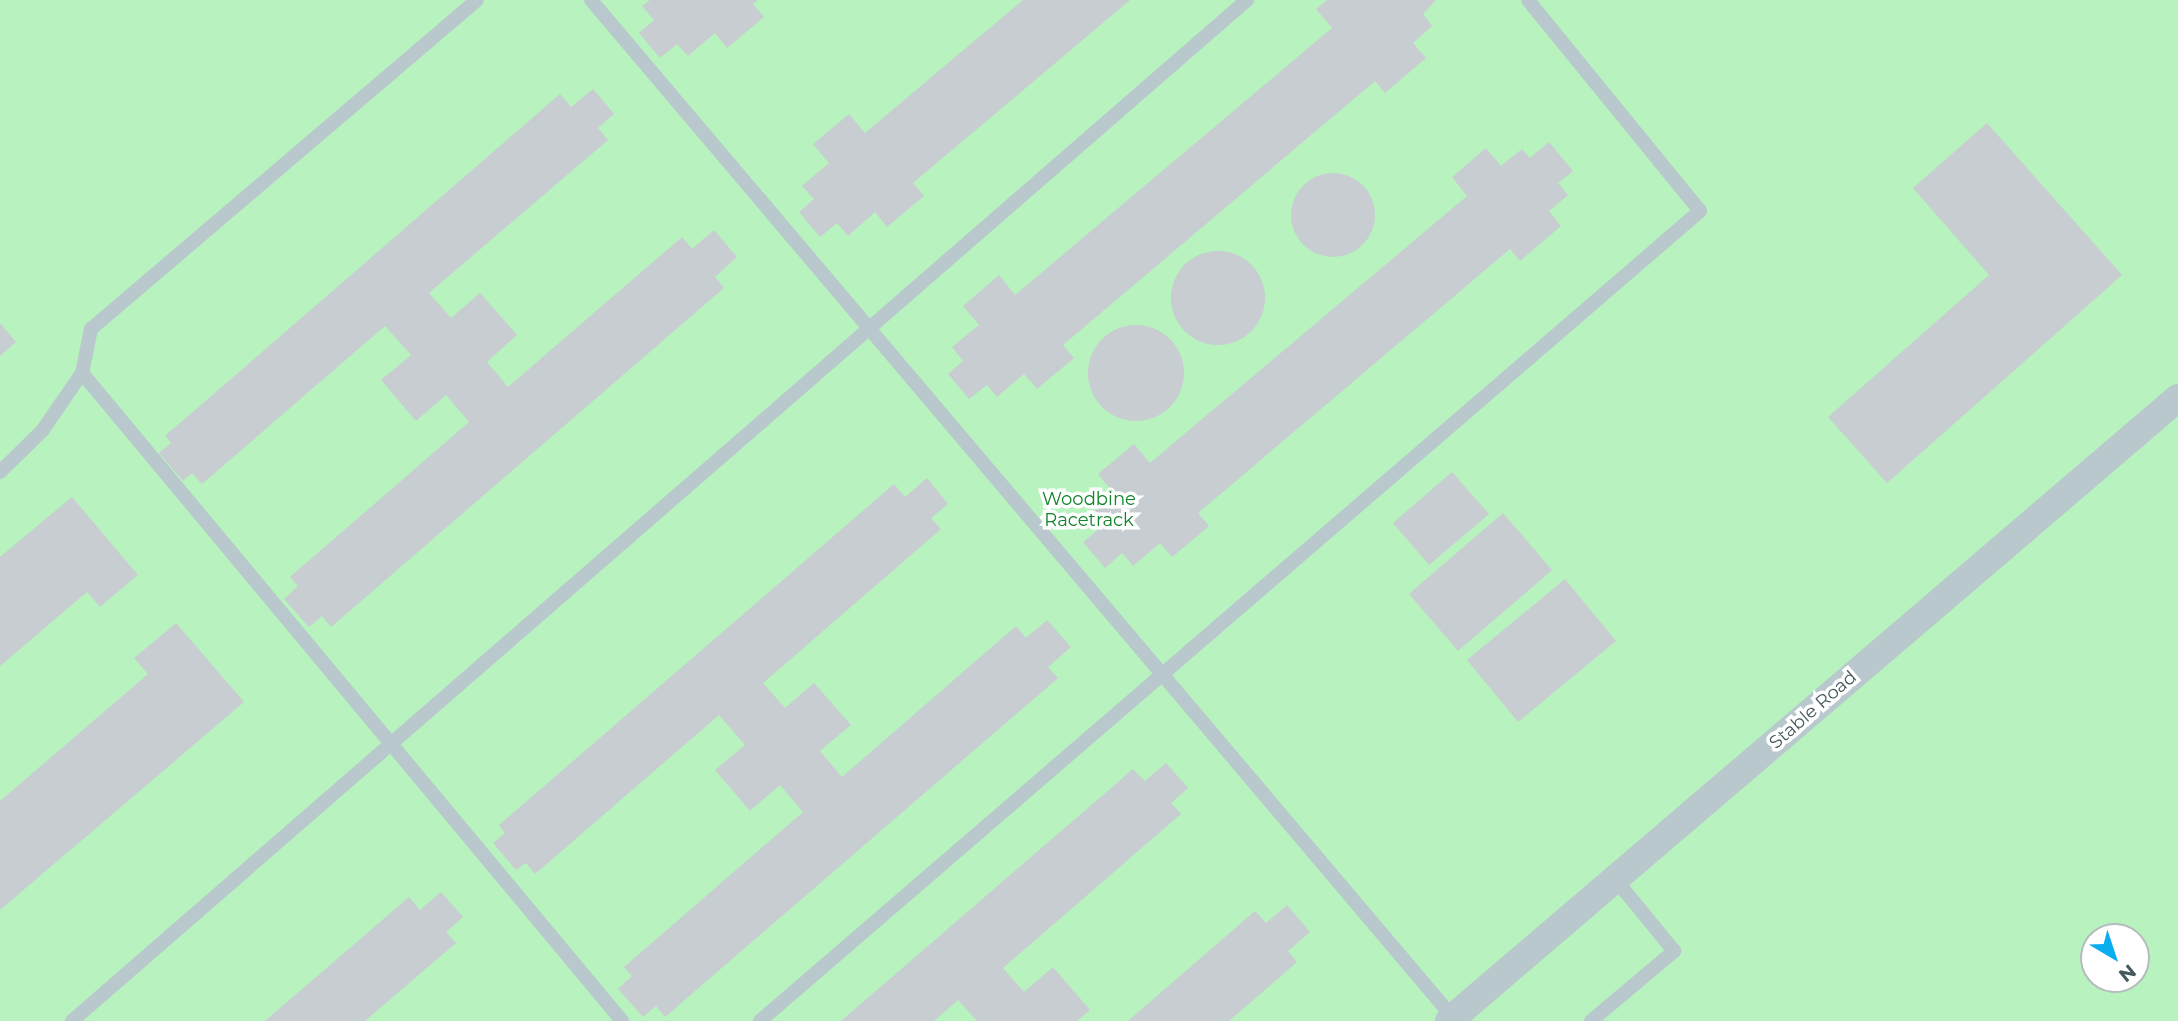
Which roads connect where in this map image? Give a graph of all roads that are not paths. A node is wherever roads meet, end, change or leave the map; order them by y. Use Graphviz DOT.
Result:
graph roads {
  1 [pos="477,0"];
  2 [pos="591,0"];
  3 [pos="1247,0"];
  4 [pos="1528,0"];
  5 [pos="865,328"];
  6 [pos="82,373"];
  7 [pos="2178,398"];
  8 [pos="0,472"];
  9 [pos="1164,673"];
  10 [pos="392,745"];
  11 [pos="1615,879"];
  12 [pos="1452,1020"];
  13 [pos="72,1021"];
  14 [pos="622,1021"];
  15 [pos="760,1021"];
  16 [pos="1591,1021"];
  1 -- 6 [label="lane"];
  2 -- 5 [label="lane"];
  3 -- 5 [label="lane"];
  4 -- 9 [label="lane"];
  5 -- 9 [label="lane"];
  5 -- 10 [label="lane"];
  6 -- 8 [label="lane"];
  6 -- 10 [label="lane"];
  7 -- 11 [label="street, Stable Road"];
  9 -- 12 [label="lane"];
  9 -- 15 [label="lane"];
  10 -- 13 [label="lane"];
  10 -- 14 [label="lane"];
  11 -- 12 [label="street, Stable Road"];
  11 -- 16 [label="lane"];
}
